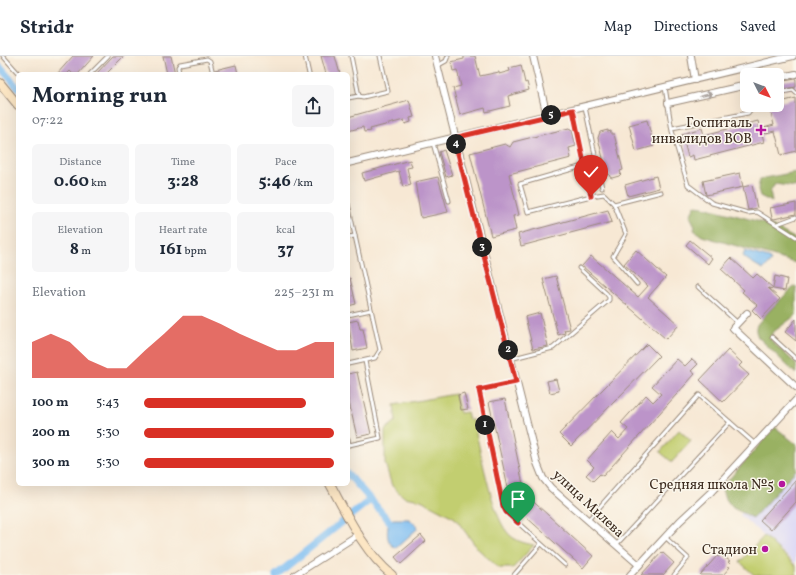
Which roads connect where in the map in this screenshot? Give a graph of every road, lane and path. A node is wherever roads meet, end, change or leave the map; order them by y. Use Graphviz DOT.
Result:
graph roads {
  1 [pos="3,56"];
  2 [pos="108,56"];
  3 [pos="305,56"];
  4 [pos="351,56"];
  5 [pos="380,56"];
  6 [pos="435,56"];
  7 [pos="448,56"];
  8 [pos="533,56"];
  9 [pos="691,56"];
  10 [pos="793,56"];
  11 [pos="437,66"];
  12 [pos="17,72"];
  13 [pos="92,72"];
  14 [pos="179,72"];
  15 [pos="213,72"];
  16 [pos="309,72"];
  17 [pos="796,74"];
  18 [pos="784,77"];
  19 [pos="695,80"];
  20 [pos="0,83"];
  21 [pos="665,87"];
  22 [pos="740,87"];
  23 [pos="784,92"];
  24 [pos="796,93"];
  25 [pos="358,96"];
  26 [pos="350,98"];
  27 [pos="16,103"];
  28 [pos="668,104"];
  29 [pos="586,107"];
  30 [pos="573,110"];
  31 [pos="749,112"];
  32 [pos="548,116"];
  33 [pos="672,128"];
  34 [pos="454,138"];
  35 [pos="433,143"];
  36 [pos="350,163"];
  37 [pos="583,166"];
  38 [pos="602,188"];
  39 [pos="661,192"];
  40 [pos="591,196"];
  41 [pos="449,201"];
  42 [pos="614,204"];
  43 [pos="350,215"];
  44 [pos="796,217"];
  45 [pos="777,224"];
  46 [pos="354,236"];
  47 [pos="350,237"];
  48 [pos="796,237"];
  49 [pos="579,268"];
  50 [pos="637,284"];
  51 [pos="698,287"];
  52 [pos="371,310"];
  53 [pos="747,313"];
  54 [pos="350,315"];
  55 [pos="738,323"];
  56 [pos="772,337"];
  57 [pos="796,358"];
  58 [pos="510,359"];
  59 [pos="365,361"];
  60 [pos="350,364"];
  61 [pos="516,382"];
  62 [pos="796,388"];
  63 [pos="796,400"];
  64 [pos="730,422"];
  65 [pos="755,444"];
  66 [pos="350,445"];
  67 [pos="331,486"];
  68 [pos="587,520"];
  69 [pos="359,534"];
  70 [pos="665,537"];
  71 [pos="541,544"];
  72 [pos="616,545"];
  73 [pos="565,565"];
  74 [pos="639,565"];
  75 [pos="295,575"];
  76 [pos="392,575"];
  77 [pos="514,575"];
  78 [pos="630,575"];
  79 [pos="674,575"];
  1 -- 12 [label="lane"];
  2 -- 13 [label="lane"];
  3 -- 16 [label="lane"];
  4 -- 25 [label="lane"];
  5 -- 25 [label="lane"];
  6 -- 11 [label="street, улица Милева"];
  7 -- 11 [label="lane"];
  8 -- 32 [label="street"];
  9 -- 19 [label="street"];
  10 -- 19 [label="street"];
  11 -- 34 [label="street, улица Милева"];
  14 -- 15 [label="lane"];
  17 -- 18 [label="street"];
  19 -- 21 [label="street"];
  20 -- 27 [label="street"];
  21 -- 28 [label="lane"];
  21 -- 29 [label="street"];
  28 -- 22 [label="street, one-way"];
  23 -- 24 [label="lane"];
  25 -- 26 [label="lane"];
  28 -- 33 [label="lane"];
  29 -- 30 [label="street"];
  29 -- 38 [label="lane"];
  30 -- 32 [label="street"];
  30 -- 37 [label="lane"];
  31 -- 33 [label="lane"];
  32 -- 34 [label="street"];
  33 -- 45 [label="lane"];
  34 -- 35 [label="street"];
  34 -- 58 [label="street, улица Милева"];
  35 -- 36 [label="street"];
  35 -- 41 [label="lane"];
  37 -- 40 [label="lane"];
  37 -- 40 [label="lane"];
  39 -- 42 [label="lane"];
  40 -- 42 [label="lane"];
  42 -- 50 [label="lane"];
  43 -- 46 [label="lane"];
  44 -- 45 [label="lane"];
  45 -- 48 [label="lane"];
  46 -- 47 [label="lane"];
  46 -- 52 [label="lane"];
  49 -- 58 [label="lane"];
  51 -- 55 [label="lane"];
  52 -- 54 [label="lane"];
  52 -- 59 [label="lane"];
  53 -- 55 [label="street"];
  55 -- 62 [label="street"];
  56 -- 57 [label="lane"];
  58 -- 61 [label="street, улица Милева"];
  59 -- 60 [label="lane"];
  59 -- 66 [label="lane"];
  61 -- 68 [label="street, улица Милева"];
  61 -- 71 [label="lane"];
  63 -- 65 [label="street"];
  64 -- 65 [label="lane"];
  64 -- 68 [label="lane"];
  64 -- 72 [label="lane"];
  65 -- 70 [label="street"];
  67 -- 69 [label="street"];
  68 -- 72 [label="street, улица Милева"];
  69 -- 75 [label="street"];
  69 -- 76 [label="street"];
  70 -- 74 [label="street"];
  70 -- 79 [label="lane"];
  71 -- 73 [label="lane"];
  71 -- 77 [label="lane"];
  72 -- 74 [label="street, улица Милева"];
  74 -- 78 [label="street"];
}
